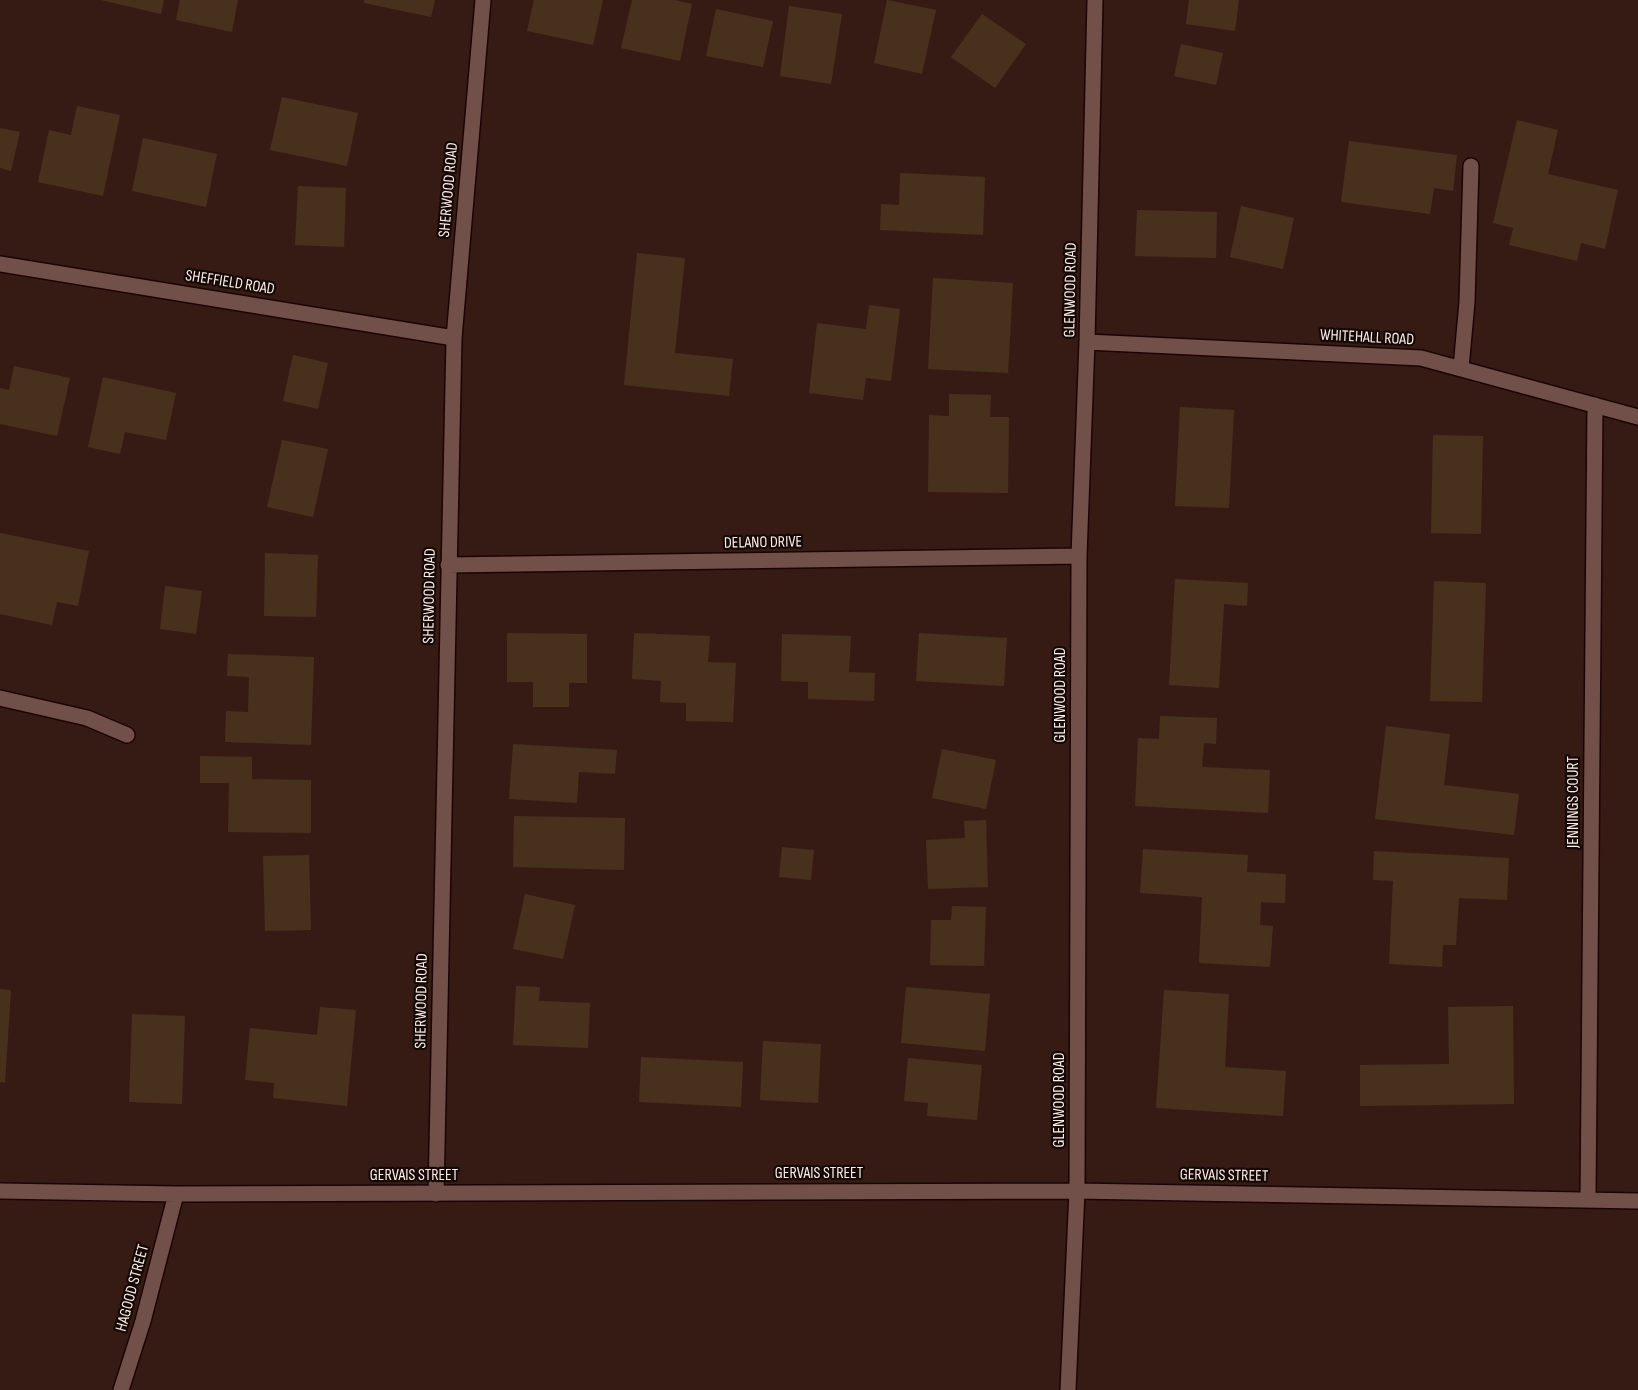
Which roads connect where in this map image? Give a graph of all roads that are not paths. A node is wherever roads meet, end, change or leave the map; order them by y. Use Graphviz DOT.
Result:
graph roads {
  1 [pos="483,0"];
  2 [pos="1095,0"];
  3 [pos="1471,166"];
  4 [pos="0,264"];
  5 [pos="454,338"];
  6 [pos="1087,342"];
  7 [pos="1460,368"];
  8 [pos="1595,406"];
  9 [pos="1638,417"];
  10 [pos="1079,556"];
  11 [pos="448,565"];
  12 [pos="0,698"];
  13 [pos="127,735"];
  14 [pos="0,1191"];
  15 [pos="1077,1191"];
  16 [pos="176,1194"];
  17 [pos="436,1194"];
  18 [pos="1588,1199"];
  19 [pos="1638,1201"];
  20 [pos="121,1390"];
  21 [pos="1068,1390"];
  1 -- 5 [label="street, SHERWOOD ROAD"];
  2 -- 6 [label="street, GLENWOOD ROAD"];
  3 -- 7 [label="street"];
  4 -- 5 [label="street, SHEFFIELD ROAD"];
  5 -- 11 [label="street, SHERWOOD ROAD"];
  6 -- 7 [label="street, WHITEHALL ROAD"];
  6 -- 10 [label="street, GLENWOOD ROAD"];
  7 -- 8 [label="street, WHITEHALL ROAD"];
  8 -- 9 [label="street, WHITEHALL ROAD"];
  8 -- 18 [label="street, JENNINGS COURT"];
  10 -- 11 [label="street, DELANO DRIVE"];
  10 -- 15 [label="street, GLENWOOD ROAD"];
  11 -- 17 [label="street, SHERWOOD ROAD"];
  12 -- 13 [label="street"];
  14 -- 16 [label="street, GERVAIS STREET"];
  15 -- 17 [label="street, GERVAIS STREET"];
  15 -- 18 [label="street, GERVAIS STREET"];
  15 -- 21 [label="street, GLENWOOD ROAD"];
  16 -- 17 [label="street, GERVAIS STREET"];
  16 -- 20 [label="street, HAGOOD STREET"];
  18 -- 19 [label="street, GERVAIS STREET"];
}
